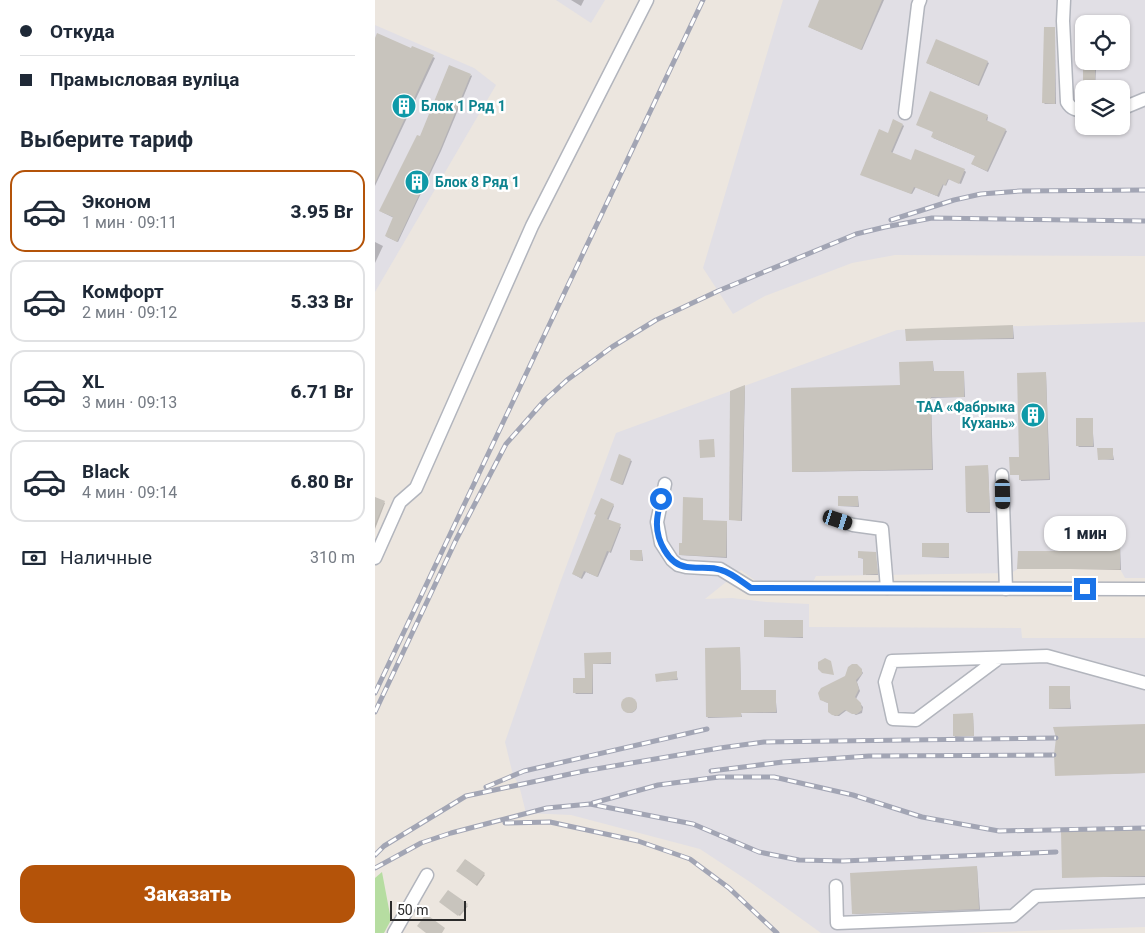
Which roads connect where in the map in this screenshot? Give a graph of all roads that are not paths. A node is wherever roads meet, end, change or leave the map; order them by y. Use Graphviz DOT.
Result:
graph roads {
  1 [pos="647,0"];
  2 [pos="920,0"];
  3 [pos="1065,0"];
  4 [pos="1145,99"];
  5 [pos="1130,105"];
  6 [pos="1075,109"];
  7 [pos="905,113"];
  8 [pos="1003,474"];
  9 [pos="665,484"];
  10 [pos="838,520"];
  11 [pos="375,558"];
  12 [pos="887,588"];
  13 [pos="1145,588"];
  14 [pos="1006,589"];
  15 [pos="999,658"];
  16 [pos="1145,682"];
  17 [pos="427,875"];
  18 [pos="836,886"];
  19 [pos="1145,891"];
  20 [pos="394,933"];
  1 -- 11 [label="street"];
  2 -- 7 [label="street"];
  3 -- 6 [label="street"];
  4 -- 5 [label="street"];
  8 -- 14 [label="street"];
  9 -- 12 [label="street"];
  10 -- 12 [label="street"];
  12 -- 14 [label="street"];
  13 -- 14 [label="street"];
  15 -- 15 [label="street"];
  15 -- 16 [label="street"];
  17 -- 20 [label="street"];
  18 -- 19 [label="street"];
}
